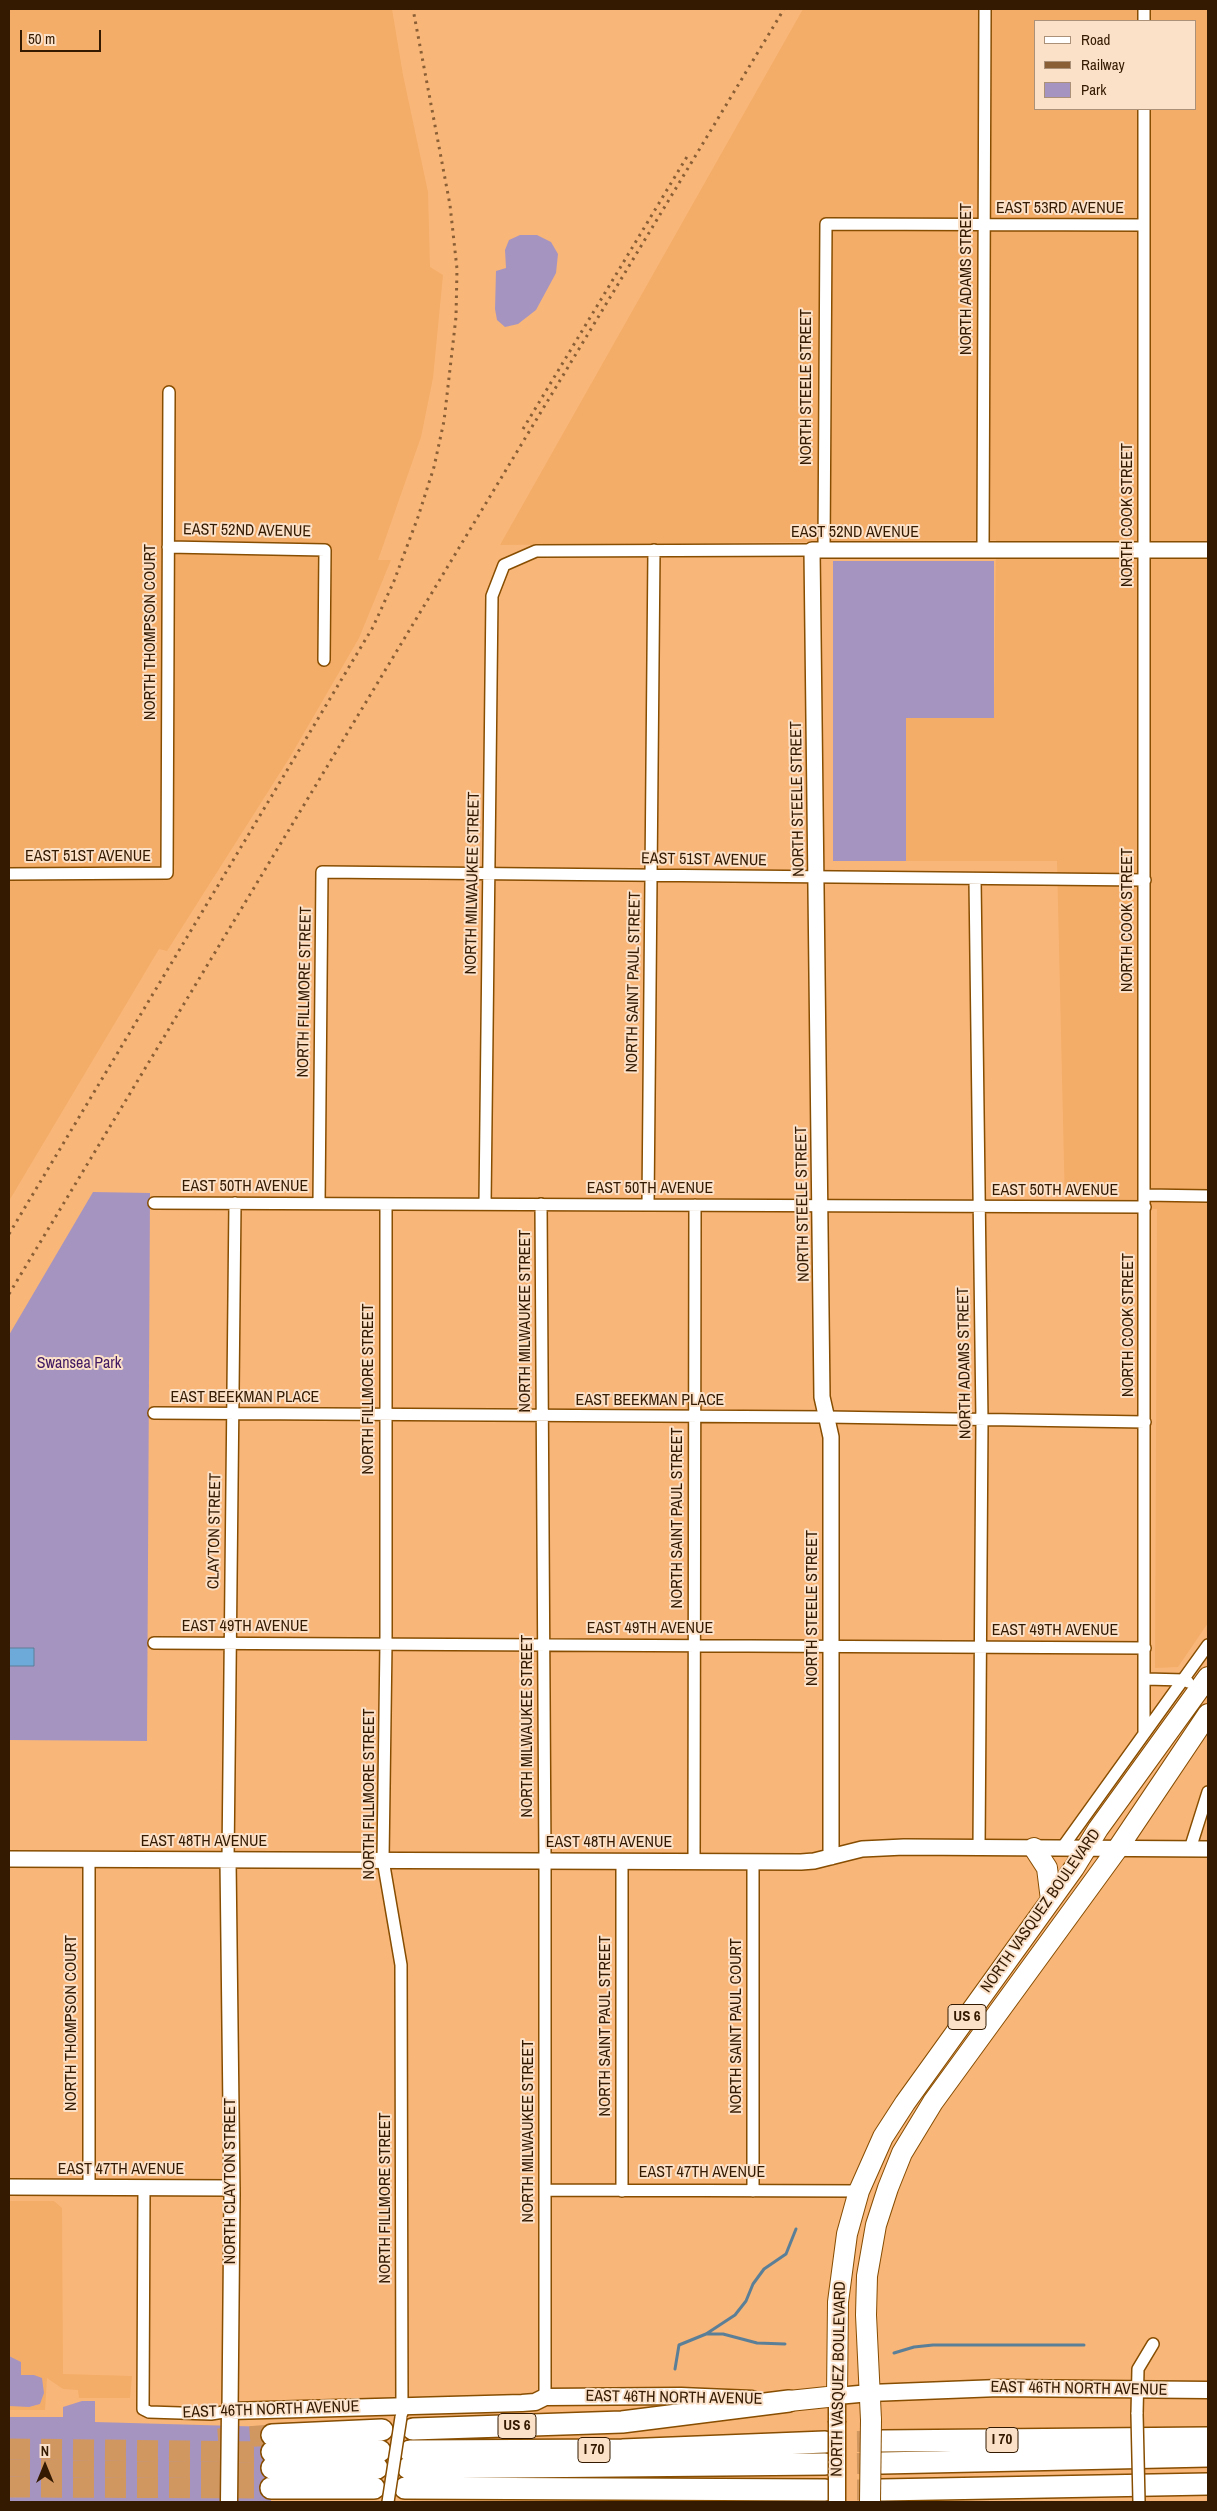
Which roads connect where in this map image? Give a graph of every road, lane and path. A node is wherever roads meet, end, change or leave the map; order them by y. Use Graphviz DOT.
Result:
graph roads {
  1 [pos="985,9"];
  2 [pos="1144,110"];
  3 [pos="826,224"];
  4 [pos="983,225"];
  5 [pos="1144,225"];
  6 [pos="168,392"];
  7 [pos="168,548"];
  8 [pos="654,550"];
  9 [pos="818,550"];
  10 [pos="983,550"];
  11 [pos="1144,550"];
  12 [pos="1208,550"];
  13 [pos="504,565"];
  14 [pos="324,660"];
  15 [pos="322,872"];
  16 [pos="167,873"];
  17 [pos="9,874"];
  18 [pos="490,874"];
  19 [pos="651,875"];
  20 [pos="817,877"];
  21 [pos="975,878"];
  22 [pos="1145,880"];
  23 [pos="1208,1196"];
  24 [pos="1145,1201"];
  25 [pos="154,1202"];
  26 [pos="235,1203"];
  27 [pos="319,1203"];
  28 [pos="386,1204"];
  29 [pos="485,1204"];
  30 [pos="541,1204"];
  31 [pos="648,1205"];
  32 [pos="695,1205"];
  33 [pos="821,1206"];
  34 [pos="979,1206"];
  35 [pos="154,1414"];
  36 [pos="232,1414"];
  37 [pos="386,1416"];
  38 [pos="542,1417"];
  39 [pos="827,1417"];
  40 [pos="694,1418"];
  41 [pos="982,1420"];
  42 [pos="1145,1422"];
  43 [pos="154,1642"];
  44 [pos="230,1643"];
  45 [pos="386,1643"];
  46 [pos="543,1645"];
  47 [pos="1208,1645"];
  48 [pos="694,1646"];
  49 [pos="830,1647"];
  50 [pos="980,1648"];
  51 [pos="1145,1648"];
  52 [pos="1145,1679"];
  53 [pos="1197,1682"];
  54 [pos="1208,1714"];
  55 [pos="1144,1732"];
  56 [pos="1208,1792"];
  57 [pos="979,1848"];
  58 [pos="1034,1848"];
  59 [pos="1062,1848"];
  60 [pos="1086,1848"];
  61 [pos="1118,1848"];
  62 [pos="1190,1849"];
  63 [pos="1208,1850"];
  64 [pos="830,1857"];
  65 [pos="9,1859"];
  66 [pos="89,1859"];
  67 [pos="228,1860"];
  68 [pos="383,1860"];
  69 [pos="545,1861"];
  70 [pos="622,1861"];
  71 [pos="694,1861"];
  72 [pos="753,1861"];
  73 [pos="1051,1900"];
  74 [pos="9,2187"];
  75 [pos="89,2187"];
  76 [pos="144,2188"];
  77 [pos="232,2188"];
  78 [pos="546,2190"];
  79 [pos="622,2191"];
  80 [pos="753,2191"];
  81 [pos="859,2191"];
  82 [pos="1154,2344"];
  83 [pos="1137,2390"];
  84 [pos="1208,2390"];
  85 [pos="870,2393"];
  86 [pos="837,2396"];
  87 [pos="544,2397"];
  88 [pos="789,2401"];
  89 [pos="230,2411"];
  90 [pos="406,2417"];
  91 [pos="382,2430"];
  92 [pos="1208,2438"];
  93 [pos="882,2441"];
  94 [pos="825,2442"];
  95 [pos="1208,2456"];
  96 [pos="272,2461"];
  97 [pos="882,2463"];
  98 [pos="825,2464"];
  99 [pos="408,2469"];
  100 [pos="380,2477"];
  101 [pos="1208,2484"];
  102 [pos="831,2496"];
  103 [pos="876,2496"];
  104 [pos="1208,2496"];
  105 [pos="229,2502"];
  106 [pos="1028,2502"];
  107 [pos="1139,2502"];
  1 -- 4 [label="street, NORTH ADAMS STREET"];
  2 -- 5 [label="street, NORTH COOK STREET"];
  3 -- 4 [label="street, EAST 53RD AVENUE"];
  3 -- 9 [label="street, NORTH STEELE STREET"];
  4 -- 5 [label="street, EAST 53RD AVENUE"];
  4 -- 10 [label="street, NORTH ADAMS STREET"];
  5 -- 11 [label="street, NORTH COOK STREET"];
  6 -- 7 [label="street, NORTH THOMPSON COURT"];
  7 -- 14 [label="street, EAST 52ND AVENUE"];
  7 -- 16 [label="street, NORTH THOMPSON COURT"];
  8 -- 9 [label="street, EAST 52ND AVENUE"];
  8 -- 13 [label="street, EAST 52ND AVENUE"];
  8 -- 19 [label="street, NORTH SAINT PAUL STREET"];
  9 -- 10 [label="street, EAST 52ND AVENUE"];
  9 -- 20 [label="street, NORTH STEELE STREET"];
  10 -- 11 [label="street, EAST 52ND AVENUE"];
  11 -- 12 [label="street, EAST 52ND AVENUE"];
  11 -- 22 [label="street, NORTH COOK STREET"];
  13 -- 18 [label="street, NORTH MILWAUKEE STREET"];
  15 -- 18 [label="street, EAST 51ST AVENUE"];
  15 -- 27 [label="street, NORTH FILLMORE STREET"];
  16 -- 17 [label="street, EAST 51ST AVENUE"];
  18 -- 19 [label="street, EAST 51ST AVENUE"];
  18 -- 29 [label="street, NORTH MILWAUKEE STREET"];
  19 -- 20 [label="street, EAST 51ST AVENUE"];
  19 -- 31 [label="street, NORTH SAINT PAUL STREET"];
  20 -- 21 [label="street, EAST 51ST AVENUE"];
  20 -- 33 [label="street, NORTH STEELE STREET"];
  21 -- 22 [label="street, EAST 51ST AVENUE"];
  21 -- 34 [label="street, NORTH ADAMS STREET"];
  22 -- 24 [label="street, NORTH COOK STREET"];
  23 -- 24 [label="street, EAST 50TH AVENUE"];
  24 -- 34 [label="street, EAST 50TH AVENUE"];
  24 -- 42 [label="street, NORTH COOK STREET"];
  25 -- 26 [label="street, EAST 50TH AVENUE"];
  26 -- 27 [label="street, EAST 50TH AVENUE"];
  26 -- 36 [label="street, CLAYTON STREET"];
  27 -- 28 [label="street, EAST 50TH AVENUE"];
  28 -- 29 [label="street, EAST 50TH AVENUE"];
  28 -- 37 [label="street, NORTH FILLMORE STREET"];
  29 -- 30 [label="street, EAST 50TH AVENUE"];
  30 -- 31 [label="street, EAST 50TH AVENUE"];
  30 -- 38 [label="street, NORTH MILWAUKEE STREET"];
  31 -- 32 [label="street, EAST 50TH AVENUE"];
  32 -- 33 [label="street, EAST 50TH AVENUE"];
  32 -- 40 [label="street, NORTH SAINT PAUL STREET"];
  33 -- 34 [label="street, EAST 50TH AVENUE"];
  33 -- 39 [label="street, NORTH STEELE STREET"];
  34 -- 41 [label="street, NORTH ADAMS STREET"];
  35 -- 36 [label="street, EAST BEEKMAN PLACE"];
  36 -- 37 [label="street, EAST BEEKMAN PLACE"];
  36 -- 44 [label="street, CLAYTON STREET"];
  37 -- 38 [label="street, EAST BEEKMAN PLACE"];
  37 -- 45 [label="street, NORTH FILLMORE STREET"];
  38 -- 40 [label="street, EAST BEEKMAN PLACE"];
  38 -- 46 [label="street, NORTH MILWAUKEE STREET"];
  39 -- 40 [label="street, EAST BEEKMAN PLACE"];
  39 -- 41 [label="street, EAST BEEKMAN PLACE"];
  39 -- 49 [label="street, NORTH STEELE STREET"];
  40 -- 48 [label="street, NORTH SAINT PAUL STREET"];
  41 -- 42 [label="street, EAST BEEKMAN PLACE"];
  41 -- 50 [label="street, NORTH ADAMS STREET"];
  42 -- 51 [label="street, NORTH COOK STREET"];
  43 -- 44 [label="street, EAST 49TH AVENUE"];
  44 -- 45 [label="street, EAST 49TH AVENUE"];
  44 -- 67 [label="street, CLAYTON STREET"];
  45 -- 46 [label="street, EAST 49TH AVENUE"];
  45 -- 68 [label="street, NORTH FILLMORE STREET"];
  46 -- 48 [label="street, EAST 49TH AVENUE"];
  46 -- 69 [label="street, NORTH MILWAUKEE STREET"];
  47 -- 53 [label="street"];
  48 -- 49 [label="street, EAST 49TH AVENUE"];
  48 -- 71 [label="street, NORTH SAINT PAUL STREET"];
  49 -- 50 [label="street, EAST 49TH AVENUE"];
  49 -- 64 [label="street, NORTH STEELE STREET"];
  50 -- 51 [label="street, EAST 49TH AVENUE"];
  50 -- 57 [label="street, NORTH ADAMS STREET"];
  51 -- 52 [label="street, NORTH COOK STREET"];
  52 -- 53 [label="street"];
  52 -- 55 [label="street, NORTH COOK STREET"];
  53 -- 55 [label="street"];
  53 -- 60 [label="highway, NORTH VASQUEZ BOULEVARD / US 6"];
  54 -- 61 [label="highway, NORTH VASQUEZ BOULEVARD / US 6"];
  55 -- 59 [label="street"];
  56 -- 62 [label="street"];
  57 -- 58 [label="street, EAST 48TH AVENUE"];
  57 -- 64 [label="street, EAST 48TH AVENUE"];
  58 -- 59 [label="street, EAST 48TH AVENUE"];
  58 -- 73 [label="highway"];
  59 -- 60 [label="street, EAST 48TH AVENUE"];
  60 -- 61 [label="street, EAST 48TH AVENUE"];
  60 -- 73 [label="highway, NORTH VASQUEZ BOULEVARD / US 6"];
  61 -- 62 [label="street, EAST 48TH AVENUE"];
  61 -- 85 [label="highway, NORTH VASQUEZ BOULEVARD / US 6"];
  62 -- 63 [label="street, EAST 48TH AVENUE"];
  64 -- 72 [label="street, EAST 48TH AVENUE"];
  65 -- 66 [label="street, EAST 48TH AVENUE"];
  66 -- 67 [label="street, EAST 48TH AVENUE"];
  66 -- 75 [label="street, NORTH THOMPSON COURT"];
  67 -- 68 [label="street, EAST 48TH AVENUE"];
  67 -- 77 [label="street, NORTH CLAYTON STREET"];
  68 -- 69 [label="street, EAST 48TH AVENUE"];
  68 -- 90 [label="street, NORTH FILLMORE STREET"];
  69 -- 70 [label="street, EAST 48TH AVENUE"];
  69 -- 78 [label="street, NORTH MILWAUKEE STREET"];
  70 -- 71 [label="street, EAST 48TH AVENUE"];
  70 -- 79 [label="street, NORTH SAINT PAUL STREET"];
  71 -- 72 [label="street, EAST 48TH AVENUE"];
  72 -- 80 [label="street, NORTH SAINT PAUL COURT"];
  73 -- 81 [label="highway, NORTH VASQUEZ BOULEVARD / US 6"];
  74 -- 75 [label="street, EAST 47TH AVENUE"];
  75 -- 76 [label="street, EAST 47TH AVENUE"];
  76 -- 77 [label="street, EAST 47TH AVENUE"];
  76 -- 89 [label="street, EAST 46TH NORTH AVENUE"];
  77 -- 89 [label="street, NORTH CLAYTON STREET"];
  78 -- 79 [label="street, EAST 47TH AVENUE"];
  78 -- 87 [label="street, NORTH MILWAUKEE STREET"];
  79 -- 80 [label="street, EAST 47TH AVENUE"];
  80 -- 81 [label="street, EAST 47TH AVENUE"];
  81 -- 86 [label="highway, NORTH VASQUEZ BOULEVARD / US 6"];
  82 -- 83 [label="street"];
  83 -- 84 [label="main road, EAST 46TH NORTH AVENUE"];
  83 -- 85 [label="main road, EAST 46TH NORTH AVENUE"];
  83 -- 107 [label="street, bridge"];
  85 -- 86 [label="main road, EAST 46TH NORTH AVENUE"];
  85 -- 103 [label="highway, NORTH VASQUEZ BOULEVARD / US 6, bridge"];
  86 -- 88 [label="highway, EAST 46TH NORTH AVENUE / US 6"];
  86 -- 102 [label="main road, NORTH VASQUEZ BOULEVARD, bridge"];
  87 -- 88 [label="main road, EAST 46TH NORTH AVENUE"];
  87 -- 90 [label="main road, EAST 46TH NORTH AVENUE"];
  88 -- 90 [label="highway, US 6"];
  89 -- 90 [label="main road, EAST 46TH NORTH AVENUE"];
  89 -- 105 [label="main road, NORTH CLAYTON STREET"];
  90 -- 100 [label="street, NORTH FILLMORE STREET, bridge"];
  91 -- 96 [label="highway"];
  92 -- 93 [label="highway, I 70"];
  94 -- 99 [label="highway, I 70"];
  95 -- 97 [label="highway"];
  96 -- 100 [label="highway"];
  96 -- 100 [label="highway"];
  98 -- 99 [label="highway"];
  99 -- 102 [label="highway"];
  101 -- 103 [label="highway"];
  104 -- 106 [label="highway"];
}
